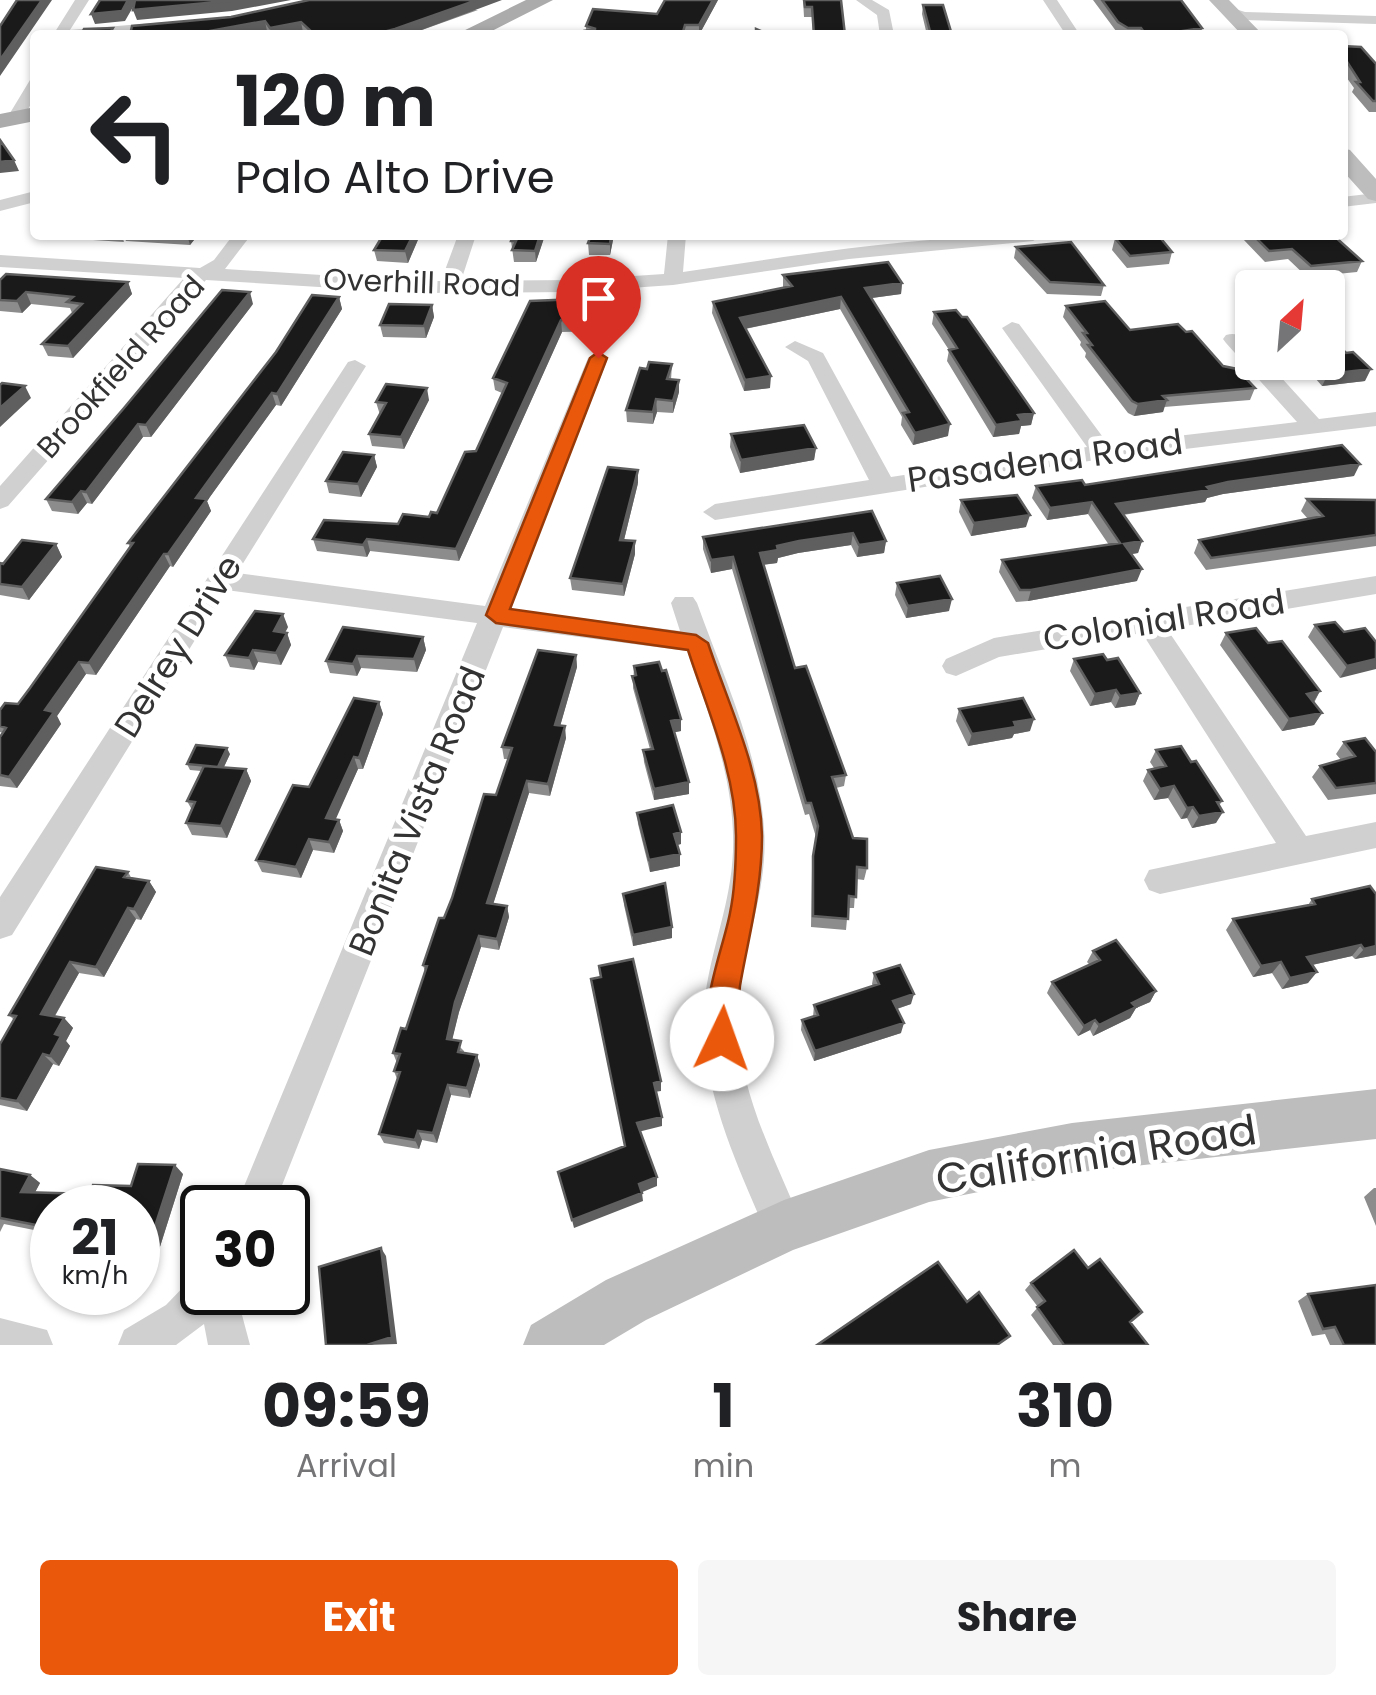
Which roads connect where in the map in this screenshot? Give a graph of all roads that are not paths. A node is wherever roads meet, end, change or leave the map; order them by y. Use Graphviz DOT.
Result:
graph roads {
  1 [pos="82,0"];
  2 [pos="543,0"];
  3 [pos="863,0"];
  4 [pos="1050,0"];
  5 [pos="1224,6"];
  6 [pos="1376,12"];
  7 [pos="1376,20"];
  8 [pos="178,25"];
  9 [pos="64,30"];
  10 [pos="120,30"];
  11 [pos="486,30"];
  12 [pos="886,30"];
  13 [pos="1070,30"];
  14 [pos="1248,30"];
  15 [pos="30,93"];
  16 [pos="17,118"];
  17 [pos="1348,162"];
  18 [pos="1376,196"];
  19 [pos="30,197"];
  20 [pos="1348,201"];
  21 [pos="0,206"];
  22 [pos="238,240"];
  23 [pos="465,240"];
  24 [pos="677,240"];
  25 [pos="982,240"];
  26 [pos="0,261"];
  27 [pos="208,271"];
  28 [pos="672,279"];
  29 [pos="449,287"];
  30 [pos="1012,328"];
  31 [pos="795,347"];
  32 [pos="598,358"];
  33 [pos="356,366"];
  34 [pos="1271,380"];
  35 [pos="1376,419"];
  36 [pos="1312,424"];
  37 [pos="1102,452"];
  38 [pos="883,484"];
  39 [pos="0,502"];
  40 [pos="715,512"];
  41 [pos="220,580"];
  42 [pos="1376,585"];
  43 [pos="684,602"];
  44 [pos="496,615"];
  45 [pos="1149,623"];
  46 [pos="696,643"];
  47 [pos="956,666"];
  48 [pos="1376,835"];
  49 [pos="1298,850"];
  50 [pos="1160,880"];
  51 [pos="0,925"];
  52 [pos="1376,1114"];
  53 [pos="263,1185"];
  54 [pos="784,1227"];
  55 [pos="183,1315"];
  56 [pos="222,1315"];
  57 [pos="0,1339"];
  58 [pos="32,1345"];
  59 [pos="139,1345"];
  60 [pos="229,1345"];
  61 [pos="551,1345"];
  1 -- 9 [label="street"];
  2 -- 11 [label="main road"];
  3 -- 12 [label="street"];
  4 -- 13 [label="street"];
  5 -- 6 [label="street"];
  5 -- 7 [label="street"];
  5 -- 14 [label="main road"];
  8 -- 10 [label="street"];
  15 -- 16 [label="street"];
  17 -- 18 [label="main road"];
  18 -- 20 [label="street"];
  19 -- 21 [label="street"];
  22 -- 27 [label="street, Brookfield Road"];
  23 -- 29 [label="street"];
  24 -- 28 [label="street"];
  25 -- 28 [label="street, Overhill Road"];
  26 -- 27 [label="street, Overhill Road"];
  27 -- 29 [label="street, Overhill Road"];
  27 -- 39 [label="street, Brookfield Road"];
  28 -- 29 [label="street, Overhill Road"];
  30 -- 37 [label="street"];
  31 -- 38 [label="street"];
  32 -- 44 [label="street, Bonita Vista Road"];
  33 -- 41 [label="street, Delrey Drive"];
  34 -- 36 [label="street"];
  35 -- 36 [label="street, Pasadena Road"];
  36 -- 37 [label="street, Pasadena Road"];
  37 -- 38 [label="street, Pasadena Road"];
  38 -- 40 [label="street, Pasadena Road"];
  41 -- 44 [label="street"];
  41 -- 51 [label="street, Delrey Drive"];
  42 -- 45 [label="street, Colonial Road"];
  43 -- 46 [label="street"];
  44 -- 46 [label="street"];
  44 -- 53 [label="street, Bonita Vista Road"];
  45 -- 47 [label="street, Colonial Road"];
  45 -- 49 [label="street"];
  46 -- 54 [label="street"];
  48 -- 49 [label="street"];
  49 -- 50 [label="street"];
  52 -- 54 [label="main road, California Road"];
  54 -- 61 [label="main road, California Road"];
  55 -- 59 [label="street"];
  56 -- 60 [label="street"];
  57 -- 58 [label="street"];
}
